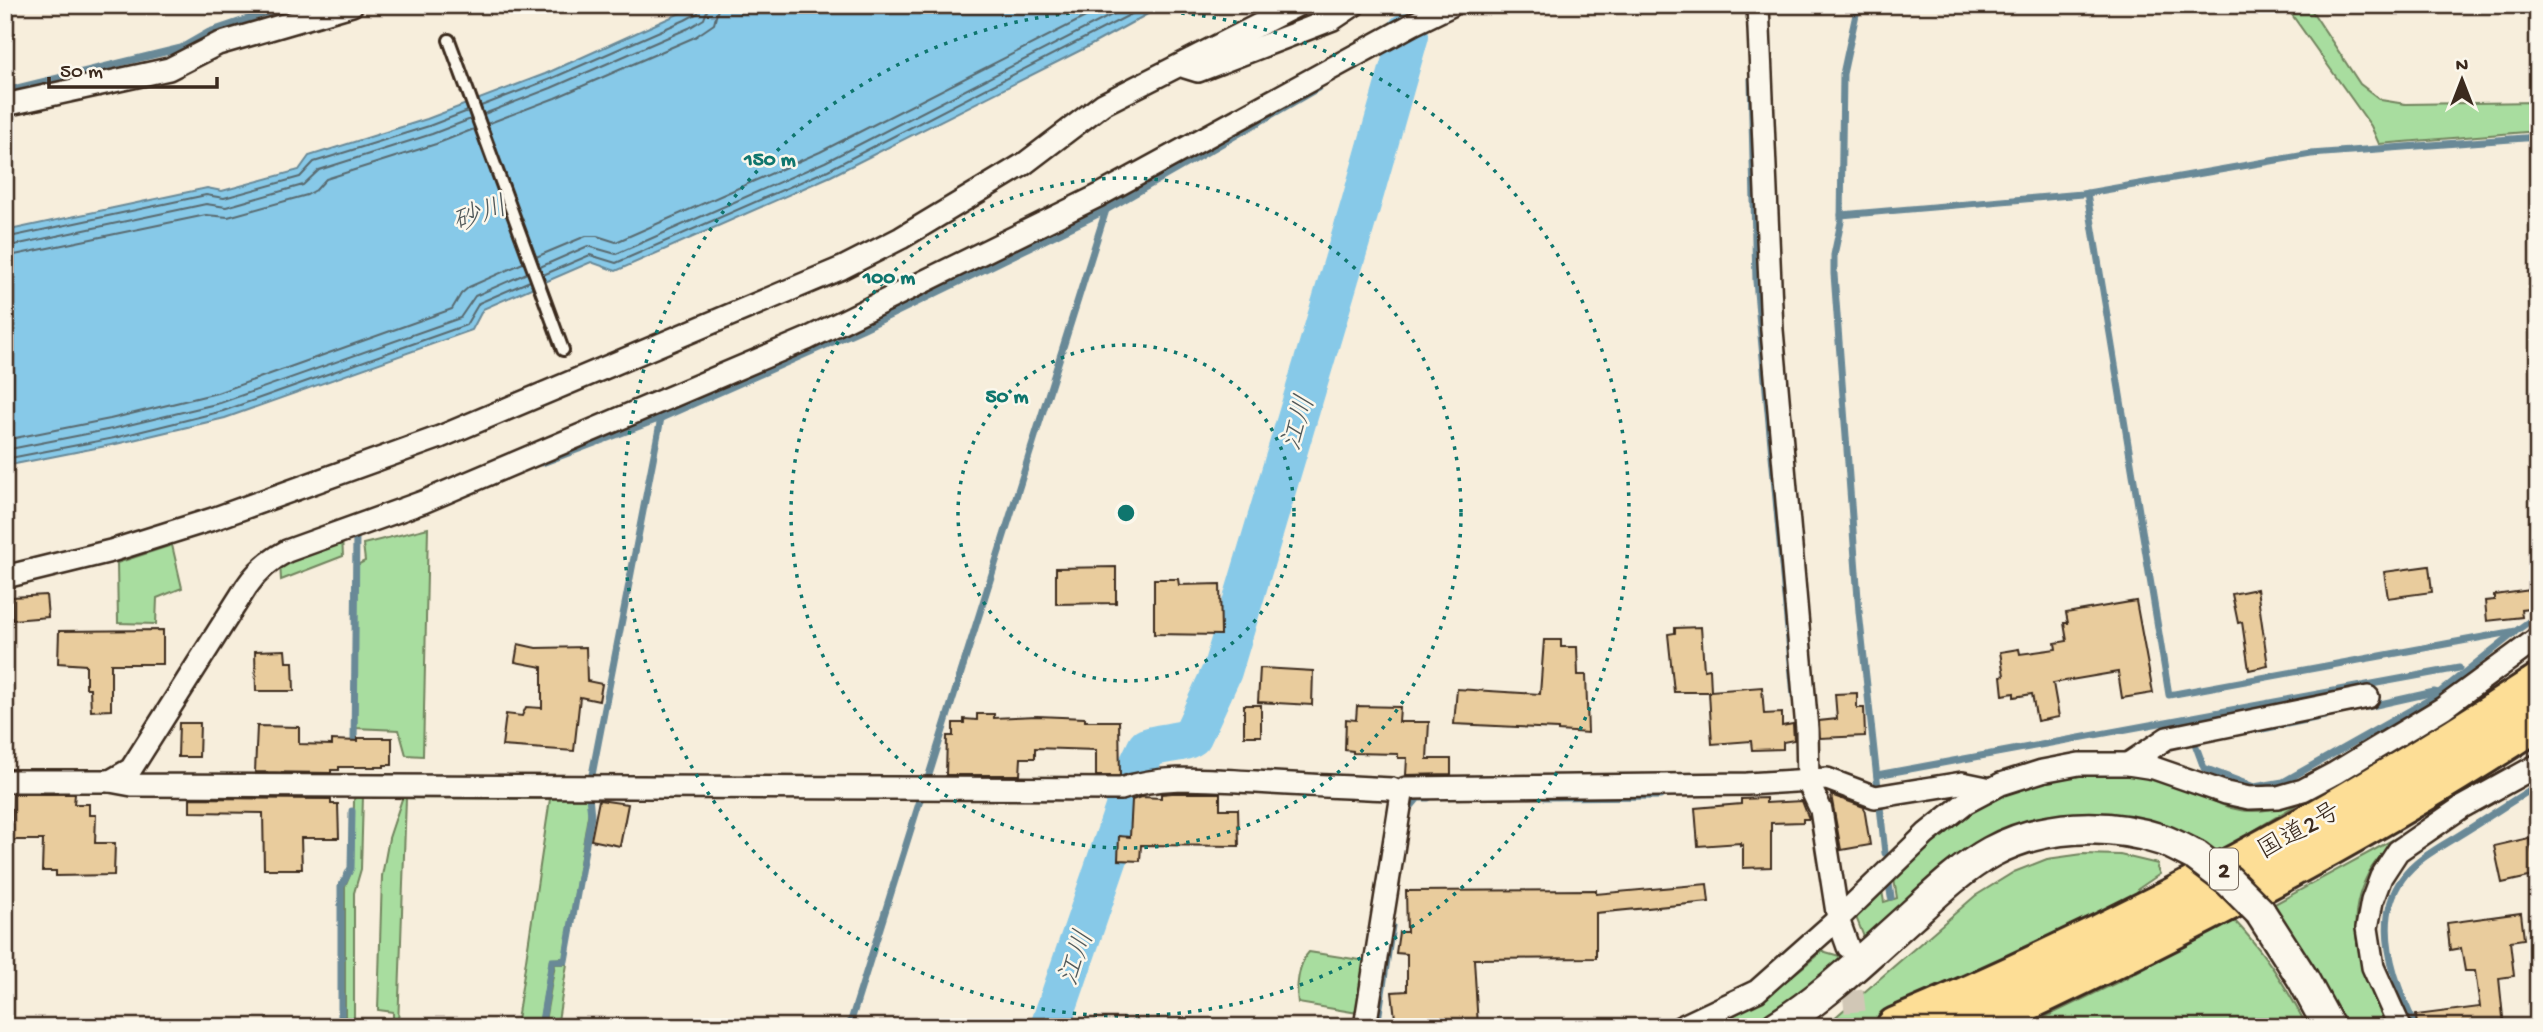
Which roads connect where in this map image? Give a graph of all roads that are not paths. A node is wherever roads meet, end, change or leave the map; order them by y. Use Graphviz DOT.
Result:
graph roads {
  1 [pos="352,5"];
  2 [pos="1298,5"];
  3 [pos="1354,5"];
  4 [pos="1452,5"];
  5 [pos="1759,5"];
  6 [pos="449,40"];
  7 [pos="1179,65"];
  8 [pos="5,105"];
  9 [pos="563,350"];
  10 [pos="5,577"];
  11 [pos="2538,638"];
  12 [pos="2538,684"];
  13 [pos="2368,697"];
  14 [pos="2538,720"];
  15 [pos="2128,764"];
  16 [pos="2538,765"];
  17 [pos="5,781"];
  18 [pos="110,781"];
  19 [pos="1808,782"];
  20 [pos="1991,789"];
  21 [pos="1402,794"];
  22 [pos="1838,919"];
  23 [pos="1848,947"];
  24 [pos="1366,1027"];
  25 [pos="1681,1027"];
  26 [pos="1776,1027"];
  27 [pos="1896,1027"];
  28 [pos="1971,1027"];
  29 [pos="2329,1027"];
  30 [pos="2400,1027"];
  1 -- 8 [label="street"];
  2 -- 7 [label="street"];
  3 -- 7 [label="street"];
  4 -- 18 [label="street"];
  5 -- 19 [label="street"];
  6 -- 9 [label="lane"];
  7 -- 10 [label="street"];
  11 -- 15 [label="street"];
  12 -- 27 [label="highway, 国道2号 / 2"];
  13 -- 15 [label="street"];
  14 -- 28 [label="highway, 国道2号 / 2"];
  15 -- 20 [label="street"];
  16 -- 30 [label="street"];
  17 -- 18 [label="street"];
  18 -- 21 [label="street"];
  19 -- 20 [label="street"];
  19 -- 21 [label="street"];
  19 -- 22 [label="street"];
  20 -- 22 [label="street"];
  21 -- 24 [label="street"];
  22 -- 23 [label="street"];
  22 -- 25 [label="street"];
  26 -- 29 [label="main road, bridge"];
}
